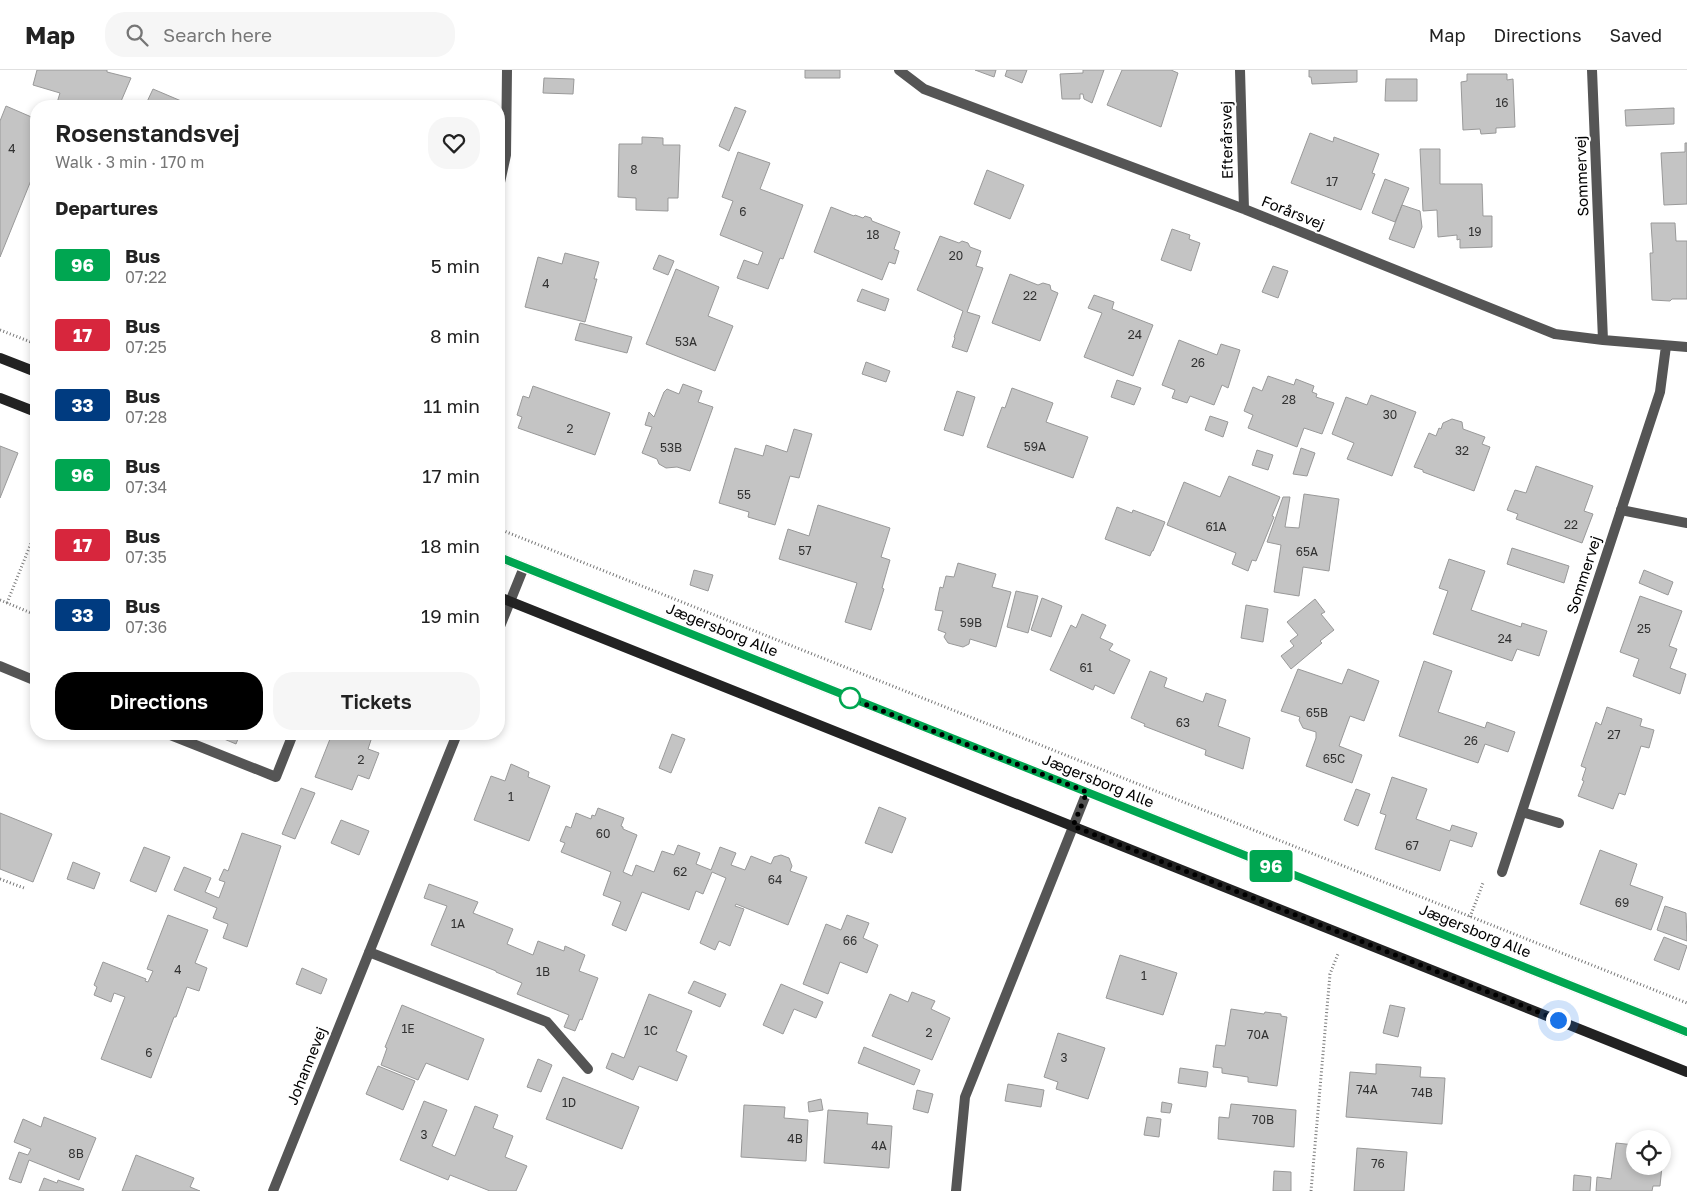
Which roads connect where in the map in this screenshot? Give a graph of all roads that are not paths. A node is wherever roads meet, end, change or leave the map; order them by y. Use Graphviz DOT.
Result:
graph roads {
  1 [pos="507,70"];
  2 [pos="899,70"];
  3 [pos="1240,70"];
  4 [pos="1592,70"];
  5 [pos="505,160"];
  6 [pos="1244,209"];
  7 [pos="1603,340"];
  8 [pos="1666,346"];
  9 [pos="1687,347"];
  10 [pos="0,358"];
  11 [pos="30,370"];
  12 [pos="0,398"];
  13 [pos="30,410"];
  14 [pos="1621,510"];
  15 [pos="1687,523"];
  16 [pos="505,559"];
  17 [pos="524,567"];
  18 [pos="505,600"];
  19 [pos="510,602"];
  20 [pos="505,614"];
  21 [pos="0,666"];
  22 [pos="30,678"];
  23 [pos="183,740"];
  24 [pos="291,740"];
  25 [pos="455,740"];
  26 [pos="1087,792"];
  27 [pos="1522,812"];
  28 [pos="1559,823"];
  29 [pos="1073,826"];
  30 [pos="1502,872"];
  31 [pos="369,952"];
  32 [pos="1687,1032"];
  33 [pos="588,1069"];
  34 [pos="1687,1072"];
  35 [pos="273,1191"];
  36 [pos="956,1191"];
  1 -- 5 [label="street"];
  2 -- 6 [label="street, Forårsvej"];
  3 -- 6 [label="street, Efterårsvej"];
  4 -- 7 [label="street, Sommervej"];
  6 -- 7 [label="street, Forårsvej"];
  7 -- 8 [label="street, Forårsvej"];
  8 -- 9 [label="street, Forårsvej"];
  8 -- 14 [label="street, Sommervej"];
  10 -- 11 [label="street"];
  12 -- 13 [label="street"];
  14 -- 15 [label="street"];
  14 -- 27 [label="street, Sommervej"];
  16 -- 17 [label="street, Jægersborg Alle"];
  17 -- 19 [label="street"];
  17 -- 26 [label="street, Jægersborg Alle"];
  18 -- 19 [label="street"];
  19 -- 20 [label="street"];
  19 -- 29 [label="street"];
  21 -- 22 [label="street"];
  23 -- 24 [label="street"];
  25 -- 31 [label="street, Johannevej"];
  26 -- 29 [label="street"];
  26 -- 32 [label="street, Jægersborg Alle"];
  27 -- 28 [label="street"];
  27 -- 30 [label="street, Sommervej"];
  29 -- 34 [label="street"];
  29 -- 36 [label="street"];
  31 -- 33 [label="street"];
  31 -- 35 [label="street, Johannevej"];
}
